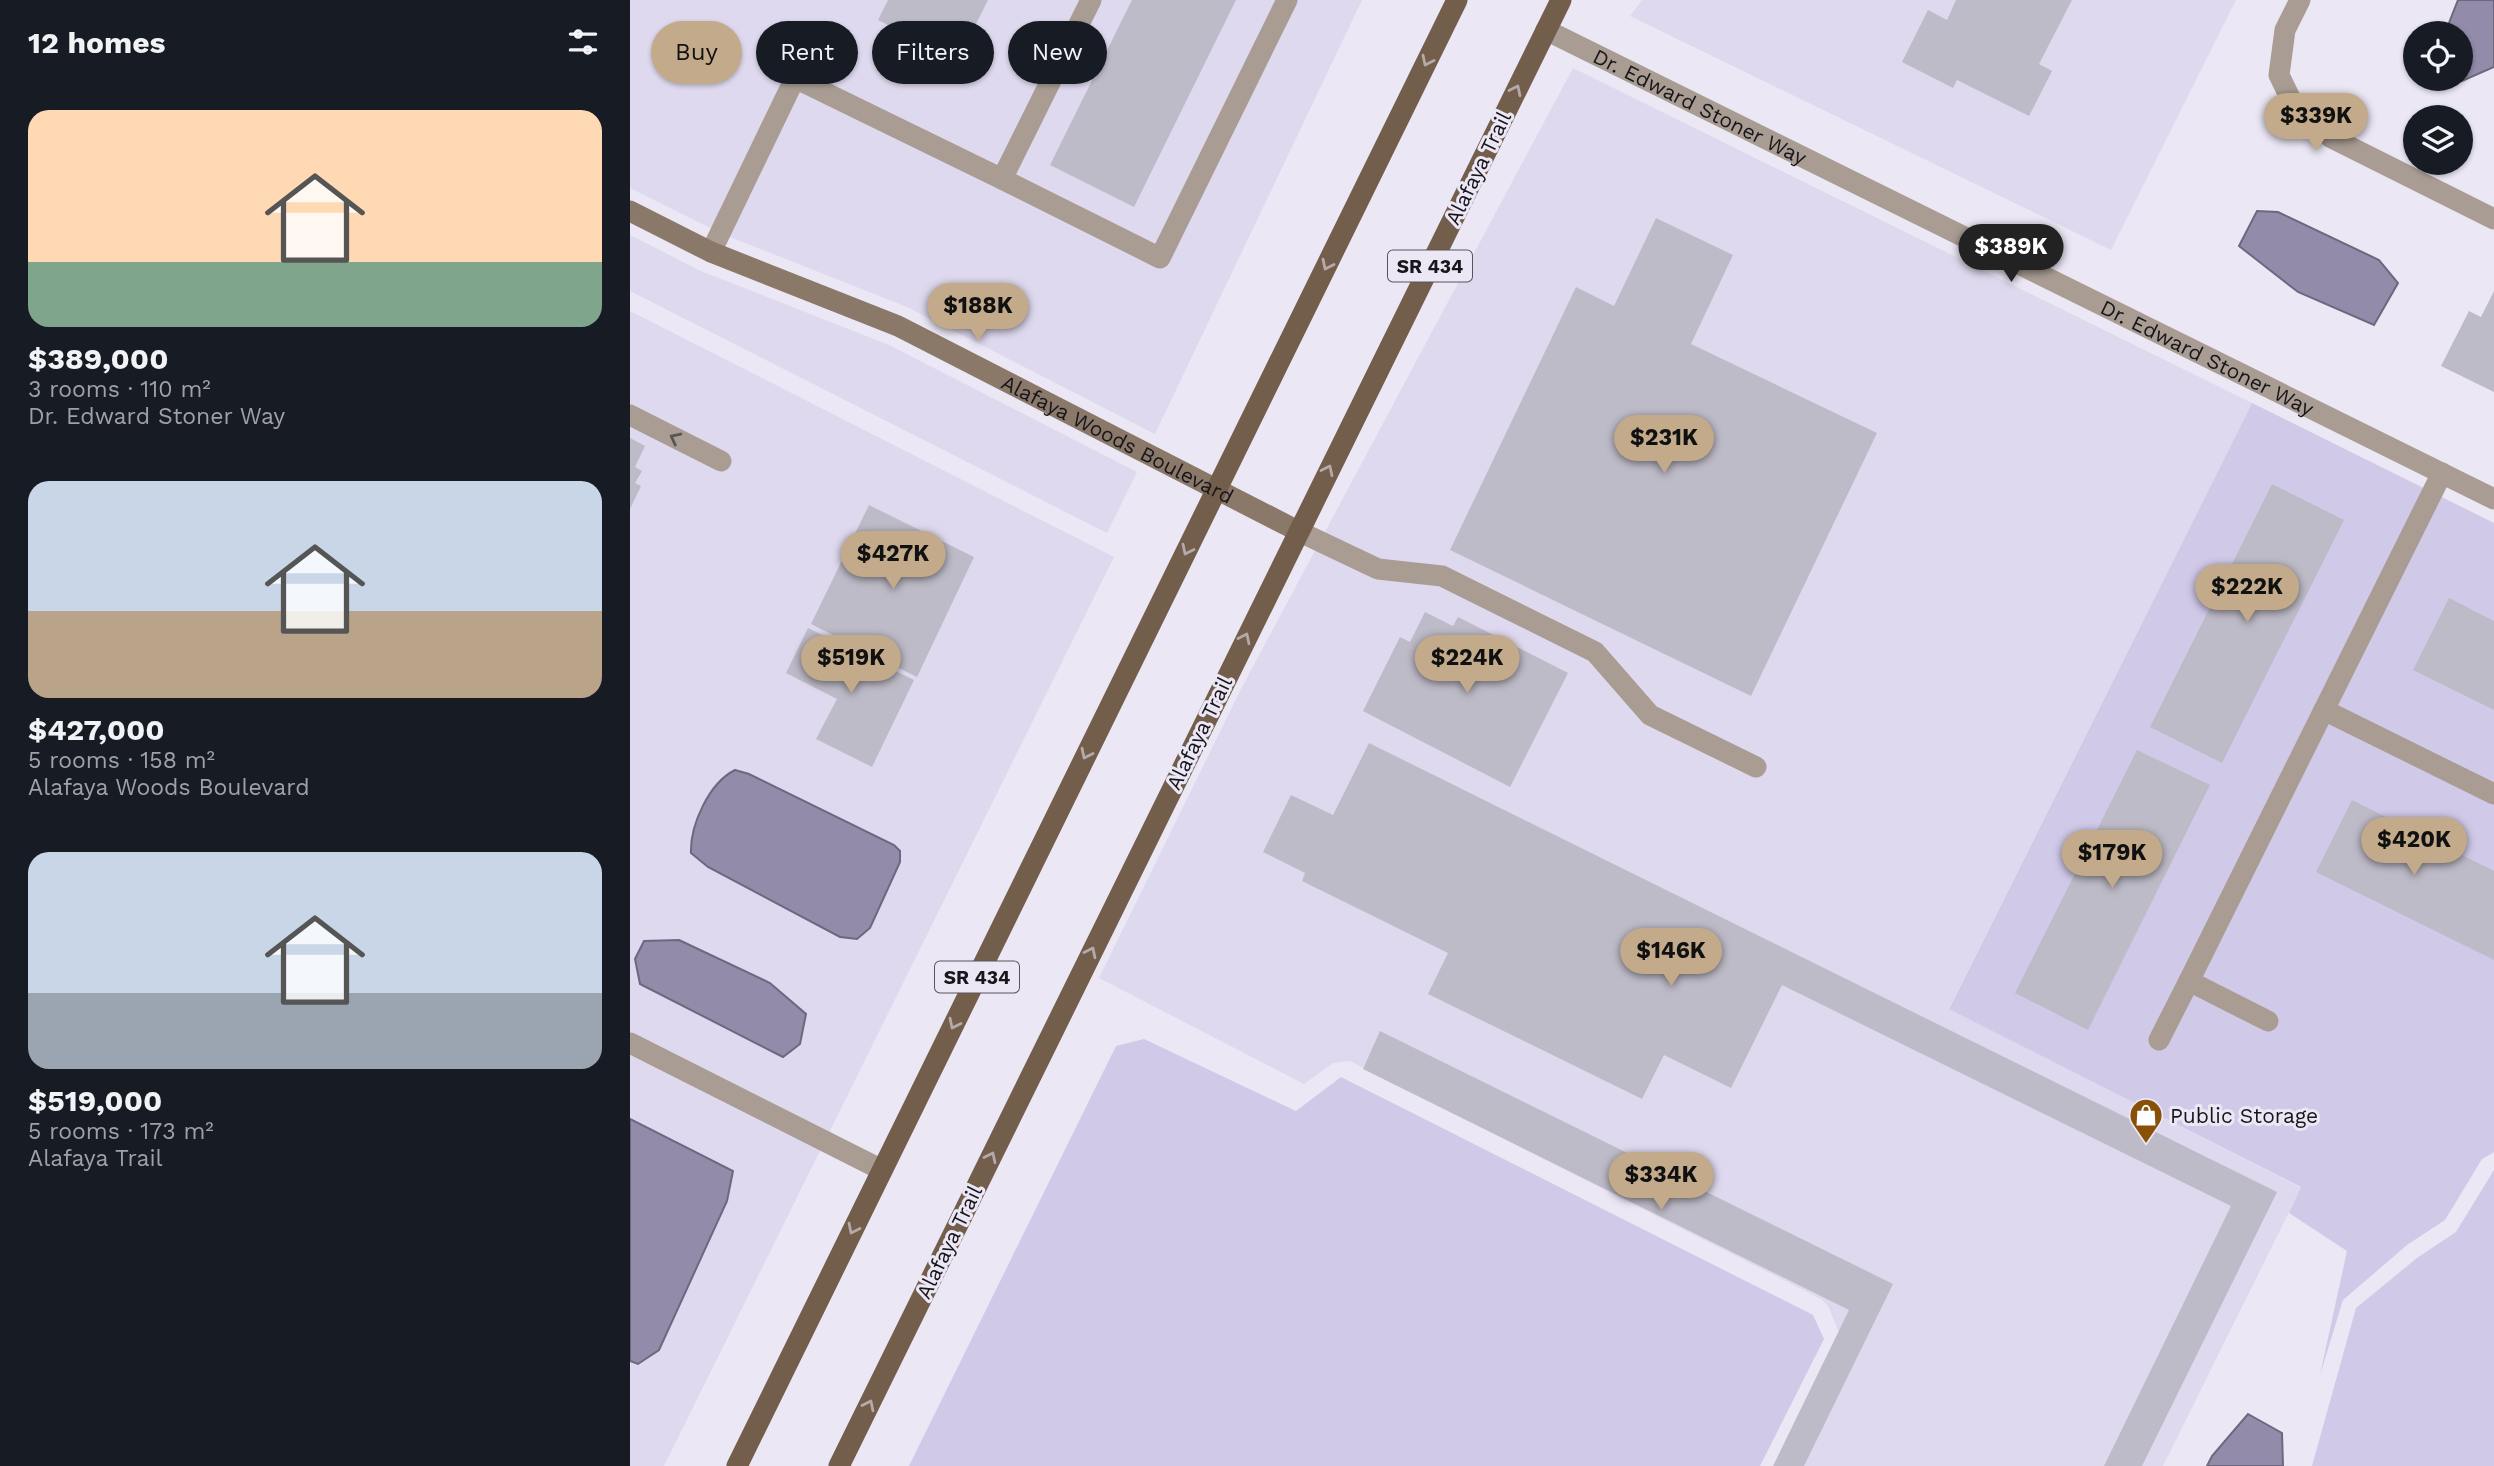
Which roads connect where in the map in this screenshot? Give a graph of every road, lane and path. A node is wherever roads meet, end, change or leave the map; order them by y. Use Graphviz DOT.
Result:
graph roads {
  1 [pos="1091,0"];
  2 [pos="1287,0"];
  3 [pos="1457,0"];
  4 [pos="1561,0"];
  5 [pos="2300,0"];
  6 [pos="1546,30"];
  7 [pos="1002,179"];
  8 [pos="630,211"];
  9 [pos="2494,219"];
  10 [pos="711,252"];
  11 [pos="630,415"];
  12 [pos="721,461"];
  13 [pos="2442,473"];
  14 [pos="1217,489"];
  15 [pos="2494,499"];
  16 [pos="1298,531"];
  17 [pos="2324,710"];
  18 [pos="1756,767"];
  19 [pos="2494,794"];
  20 [pos="2189,981"];
  21 [pos="2268,1021"];
  22 [pos="2159,1040"];
  23 [pos="630,1044"];
  24 [pos="882,1170"];
  25 [pos="737,1466"];
  26 [pos="839,1466"];
  1 -- 7 [label="street"];
  2 -- 7 [label="street"];
  3 -- 14 [label="main road, SR 434, one-way"];
  4 -- 6 [label="main road, Alafaya Trail / SR 434"];
  5 -- 9 [label="street"];
  6 -- 13 [label="street, Dr. Edward Stoner Way"];
  16 -- 6 [label="main road, Alafaya Trail / SR 434, one-way"];
  7 -- 10 [label="street"];
  8 -- 10 [label="street, Alafaya Woods Boulevard"];
  10 -- 14 [label="street, Alafaya Woods Boulevard"];
  12 -- 11 [label="street, one-way"];
  13 -- 15 [label="street, Dr. Edward Stoner Way"];
  13 -- 17 [label="street"];
  14 -- 16 [label="street, Alafaya Woods Boulevard"];
  14 -- 24 [label="main road, SR 434, one-way"];
  16 -- 18 [label="street"];
  26 -- 16 [label="main road, Alafaya Trail / SR 434, one-way"];
  17 -- 19 [label="street"];
  17 -- 20 [label="street"];
  20 -- 21 [label="street"];
  20 -- 22 [label="street"];
  23 -- 24 [label="street"];
  24 -- 25 [label="main road, SR 434, one-way"];
}
